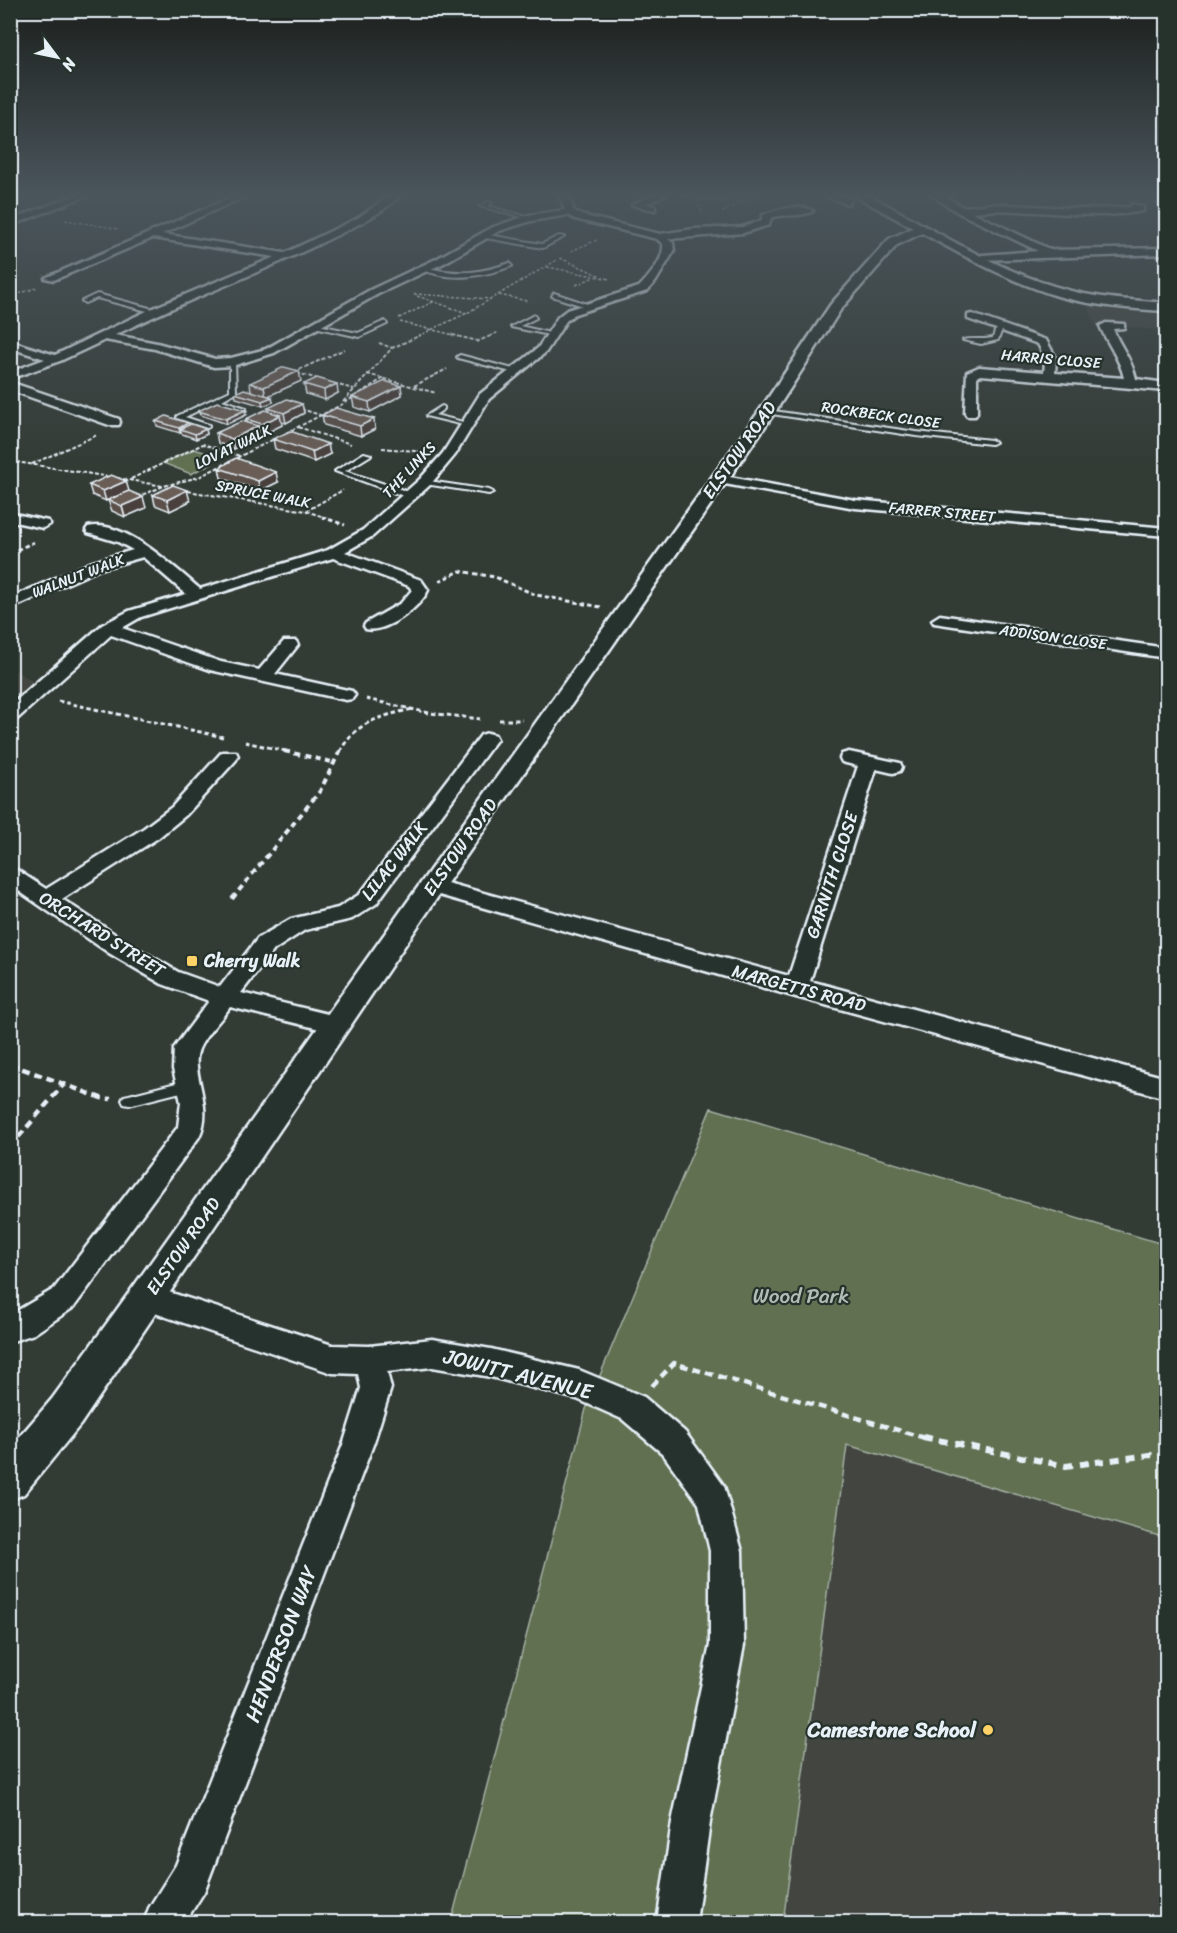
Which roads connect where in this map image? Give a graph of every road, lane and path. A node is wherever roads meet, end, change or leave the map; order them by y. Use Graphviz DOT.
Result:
graph roads {
  1 [pos="47,283"];
  2 [pos="221,283"];
  3 [pos="392,283"];
  4 [pos="518,283"];
  5 [pos="632,283"];
  6 [pos="648,283"];
  7 [pos="857,283"];
  8 [pos="1038,283"];
  9 [pos="646,286"];
  10 [pos="554,296"];
  11 [pos="10,297"];
  12 [pos="491,299"];
  13 [pos="86,301"];
  14 [pos="433,302"];
  15 [pos="588,306"];
  16 [pos="1167,307"];
  17 [pos="155,311"];
  18 [pos="985,312"];
  19 [pos="467,313"];
  20 [pos="534,317"];
  21 [pos="972,317"];
  22 [pos="960,321"];
  23 [pos="385,323"];
  24 [pos="313,326"];
  25 [pos="1120,326"];
  26 [pos="514,327"];
  27 [pos="1003,327"];
  28 [pos="432,330"];
  29 [pos="552,335"];
  30 [pos="103,336"];
  31 [pos="966,340"];
  32 [pos="478,341"];
  33 [pos="10,344"];
  34 [pos="346,348"];
  35 [pos="463,358"];
  36 [pos="56,359"];
  37 [pos="232,362"];
  38 [pos="515,371"];
  39 [pos="368,374"];
  40 [pos="1049,375"];
  41 [pos="10,376"];
  42 [pos="384,378"];
  43 [pos="324,381"];
  44 [pos="1131,382"];
  45 [pos="334,384"];
  46 [pos="10,386"];
  47 [pos="413,386"];
  48 [pos="354,389"];
  49 [pos="1166,392"];
  50 [pos="216,400"];
  51 [pos="341,405"];
  52 [pos="479,405"];
  53 [pos="298,408"];
  54 [pos="442,408"];
  55 [pos="244,409"];
  56 [pos="954,411"];
  57 [pos="767,412"];
  58 [pos="971,413"];
  59 [pos="986,414"];
  60 [pos="320,415"];
  61 [pos="114,422"];
  62 [pos="468,424"];
  63 [pos="207,426"];
  64 [pos="991,442"];
  65 [pos="367,455"];
  66 [pos="240,456"];
  67 [pos="10,461"];
  68 [pos="32,465"];
  69 [pos="362,479"];
  70 [pos="719,479"];
  71 [pos="129,480"];
  72 [pos="425,482"];
  73 [pos="164,486"];
  74 [pos="489,492"];
  75 [pos="412,496"];
  76 [pos="306,511"];
  77 [pos="10,517"];
  78 [pos="43,524"];
  79 [pos="93,530"];
  80 [pos="1167,532"];
  81 [pos="368,533"];
  82 [pos="147,551"];
  83 [pos="333,552"];
  84 [pos="420,590"];
  85 [pos="196,594"];
  86 [pos="10,604"];
  87 [pos="626,611"];
  88 [pos="940,620"];
  89 [pos="372,626"];
  90 [pos="108,629"];
  91 [pos="290,645"];
  92 [pos="1167,653"];
  93 [pos="263,677"];
  94 [pos="34,695"];
  95 [pos="346,695"];
  96 [pos="16,704"];
  97 [pos="413,710"];
  98 [pos="10,716"];
  99 [pos="549,720"];
  100 [pos="488,739"];
  101 [pos="234,745"];
  102 [pos="336,762"];
  103 [pos="893,767"];
  104 [pos="10,875"];
  105 [pos="432,886"];
  106 [pos="232,899"];
  107 [pos="45,900"];
  108 [pos="796,988"];
  109 [pos="226,998"];
  110 [pos="336,1024"];
  111 [pos="10,1064"];
  112 [pos="64,1084"];
  113 [pos="188,1085"];
  114 [pos="1167,1088"];
  115 [pos="129,1100"];
  116 [pos="12,1144"];
  117 [pos="147,1298"];
  118 [pos="10,1329"];
  119 [pos="369,1360"];
  120 [pos="633,1408"];
  121 [pos="1167,1457"];
  122 [pos="10,1480"];
  123 [pos="163,1923"];
  124 [pos="676,1923"];
  1 -- 11 [label="path"];
  2 -- 17 [label="street"];
  3 -- 24 [label="street"];
  4 -- 12 [label="path, LOVAT WALK"];
  5 -- 9 [label="path"];
  6 -- 9 [label="street"];
  7 -- 57 [label="street, ELSTOW ROAD"];
  8 -- 16 [label="street"];
  9 -- 15 [label="street, THE LINKS"];
  10 -- 15 [label="lane"];
  12 -- 14 [label="path"];
  12 -- 19 [label="path, LOVAT WALK"];
  13 -- 17 [label="lane"];
  14 -- 19 [label="path"];
  14 -- 28 [label="path"];
  15 -- 29 [label="street, THE LINKS"];
  17 -- 30 [label="street"];
  18 -- 21 [label="street"];
  19 -- 28 [label="path, LOVAT WALK"];
  20 -- 26 [label="lane"];
  21 -- 22 [label="street"];
  21 -- 27 [label="street"];
  23 -- 24 [label="lane"];
  24 -- 37 [label="street"];
  25 -- 44 [label="street"];
  26 -- 29 [label="lane"];
  26 -- 32 [label="path"];
  27 -- 31 [label="lane"];
  27 -- 40 [label="street"];
  28 -- 32 [label="path"];
  28 -- 39 [label="path, LOVAT WALK"];
  29 -- 38 [label="street, THE LINKS"];
  30 -- 36 [label="street"];
  30 -- 37 [label="street"];
  32 -- 35 [label="path"];
  33 -- 36 [label="street"];
  34 -- 43 [label="path"];
  35 -- 38 [label="lane"];
  35 -- 47 [label="path"];
  36 -- 41 [label="street"];
  37 -- 50 [label="lane"];
  38 -- 52 [label="street, THE LINKS"];
  39 -- 42 [label="path"];
  39 -- 48 [label="path, LOVAT WALK"];
  40 -- 44 [label="street, HARRIS CLOSE"];
  40 -- 58 [label="street, HARRIS CLOSE"];
  42 -- 47 [label="path"];
  42 -- 51 [label="path, LOVAT WALK"];
  44 -- 49 [label="street, HARRIS CLOSE"];
  45 -- 48 [label="path"];
  46 -- 61 [label="street"];
  47 -- 52 [label="path"];
  48 -- 51 [label="path, LOVAT WALK"];
  50 -- 55 [label="lane"];
  50 -- 63 [label="lane"];
  51 -- 60 [label="path, LOVAT WALK"];
  52 -- 62 [label="street, THE LINKS"];
  53 -- 60 [label="path"];
  54 -- 62 [label="lane"];
  56 -- 58 [label="street"];
  57 -- 64 [label="lane, ROCKBECK CLOSE"];
  57 -- 70 [label="street, ELSTOW ROAD"];
  58 -- 59 [label="street"];
  60 -- 66 [label="path, LOVAT WALK"];
  61 -- 68 [label="path"];
  62 -- 72 [label="street, THE LINKS"];
  65 -- 69 [label="lane"];
  66 -- 71 [label="path"];
  66 -- 73 [label="path, LOVAT WALK"];
  67 -- 68 [label="path, SPRUCE WALK"];
  68 -- 71 [label="path, SPRUCE WALK"];
  69 -- 75 [label="lane"];
  69 -- 76 [label="path"];
  70 -- 80 [label="street, FARRER STREET"];
  70 -- 87 [label="street, ELSTOW ROAD"];
  71 -- 73 [label="path, SPRUCE WALK"];
  72 -- 74 [label="lane"];
  72 -- 75 [label="street, THE LINKS"];
  73 -- 76 [label="path, SPRUCE WALK"];
  75 -- 81 [label="street, THE LINKS"];
  76 -- 81 [label="path, SPRUCE WALK"];
  77 -- 78 [label="street"];
  79 -- 82 [label="street"];
  81 -- 83 [label="street, THE LINKS"];
  82 -- 85 [label="street"];
  82 -- 86 [label="street, WALNUT WALK"];
  83 -- 84 [label="street"];
  83 -- 85 [label="street, THE LINKS"];
  84 -- 87 [label="path"];
  84 -- 89 [label="street"];
  85 -- 90 [label="street, THE LINKS"];
  87 -- 99 [label="street, ELSTOW ROAD"];
  88 -- 92 [label="street, ADDISON CLOSE"];
  90 -- 93 [label="street"];
  90 -- 94 [label="street, THE LINKS"];
  91 -- 93 [label="street"];
  93 -- 95 [label="street"];
  94 -- 96 [label="street, THE LINKS"];
  94 -- 101 [label="path"];
  95 -- 97 [label="path"];
  96 -- 98 [label="street, THE LINKS"];
  97 -- 99 [label="path"];
  97 -- 102 [label="path"];
  99 -- 105 [label="street, ELSTOW ROAD"];
  100 -- 109 [label="street, LILAC WALK"];
  101 -- 102 [label="path"];
  101 -- 107 [label="street"];
  102 -- 106 [label="path"];
  103 -- 108 [label="street, GARNITH CLOSE"];
  104 -- 107 [label="street, ORCHARD STREET"];
  105 -- 108 [label="street, MARGETTS ROAD"];
  105 -- 110 [label="street, ELSTOW ROAD"];
  107 -- 109 [label="street, ORCHARD STREET"];
  108 -- 114 [label="street, MARGETTS ROAD"];
  109 -- 110 [label="street, ORCHARD STREET"];
  109 -- 113 [label="street"];
  110 -- 117 [label="street, ELSTOW ROAD"];
  111 -- 112 [label="path"];
  112 -- 115 [label="path"];
  112 -- 116 [label="path"];
  113 -- 115 [label="lane"];
  113 -- 118 [label="street"];
  117 -- 119 [label="street, JOWITT AVENUE"];
  117 -- 122 [label="street, ELSTOW ROAD"];
  119 -- 120 [label="street, JOWITT AVENUE"];
  119 -- 123 [label="street, HENDERSON WAY"];
  120 -- 121 [label="path"];
  120 -- 124 [label="street, JOWITT AVENUE"];
}
